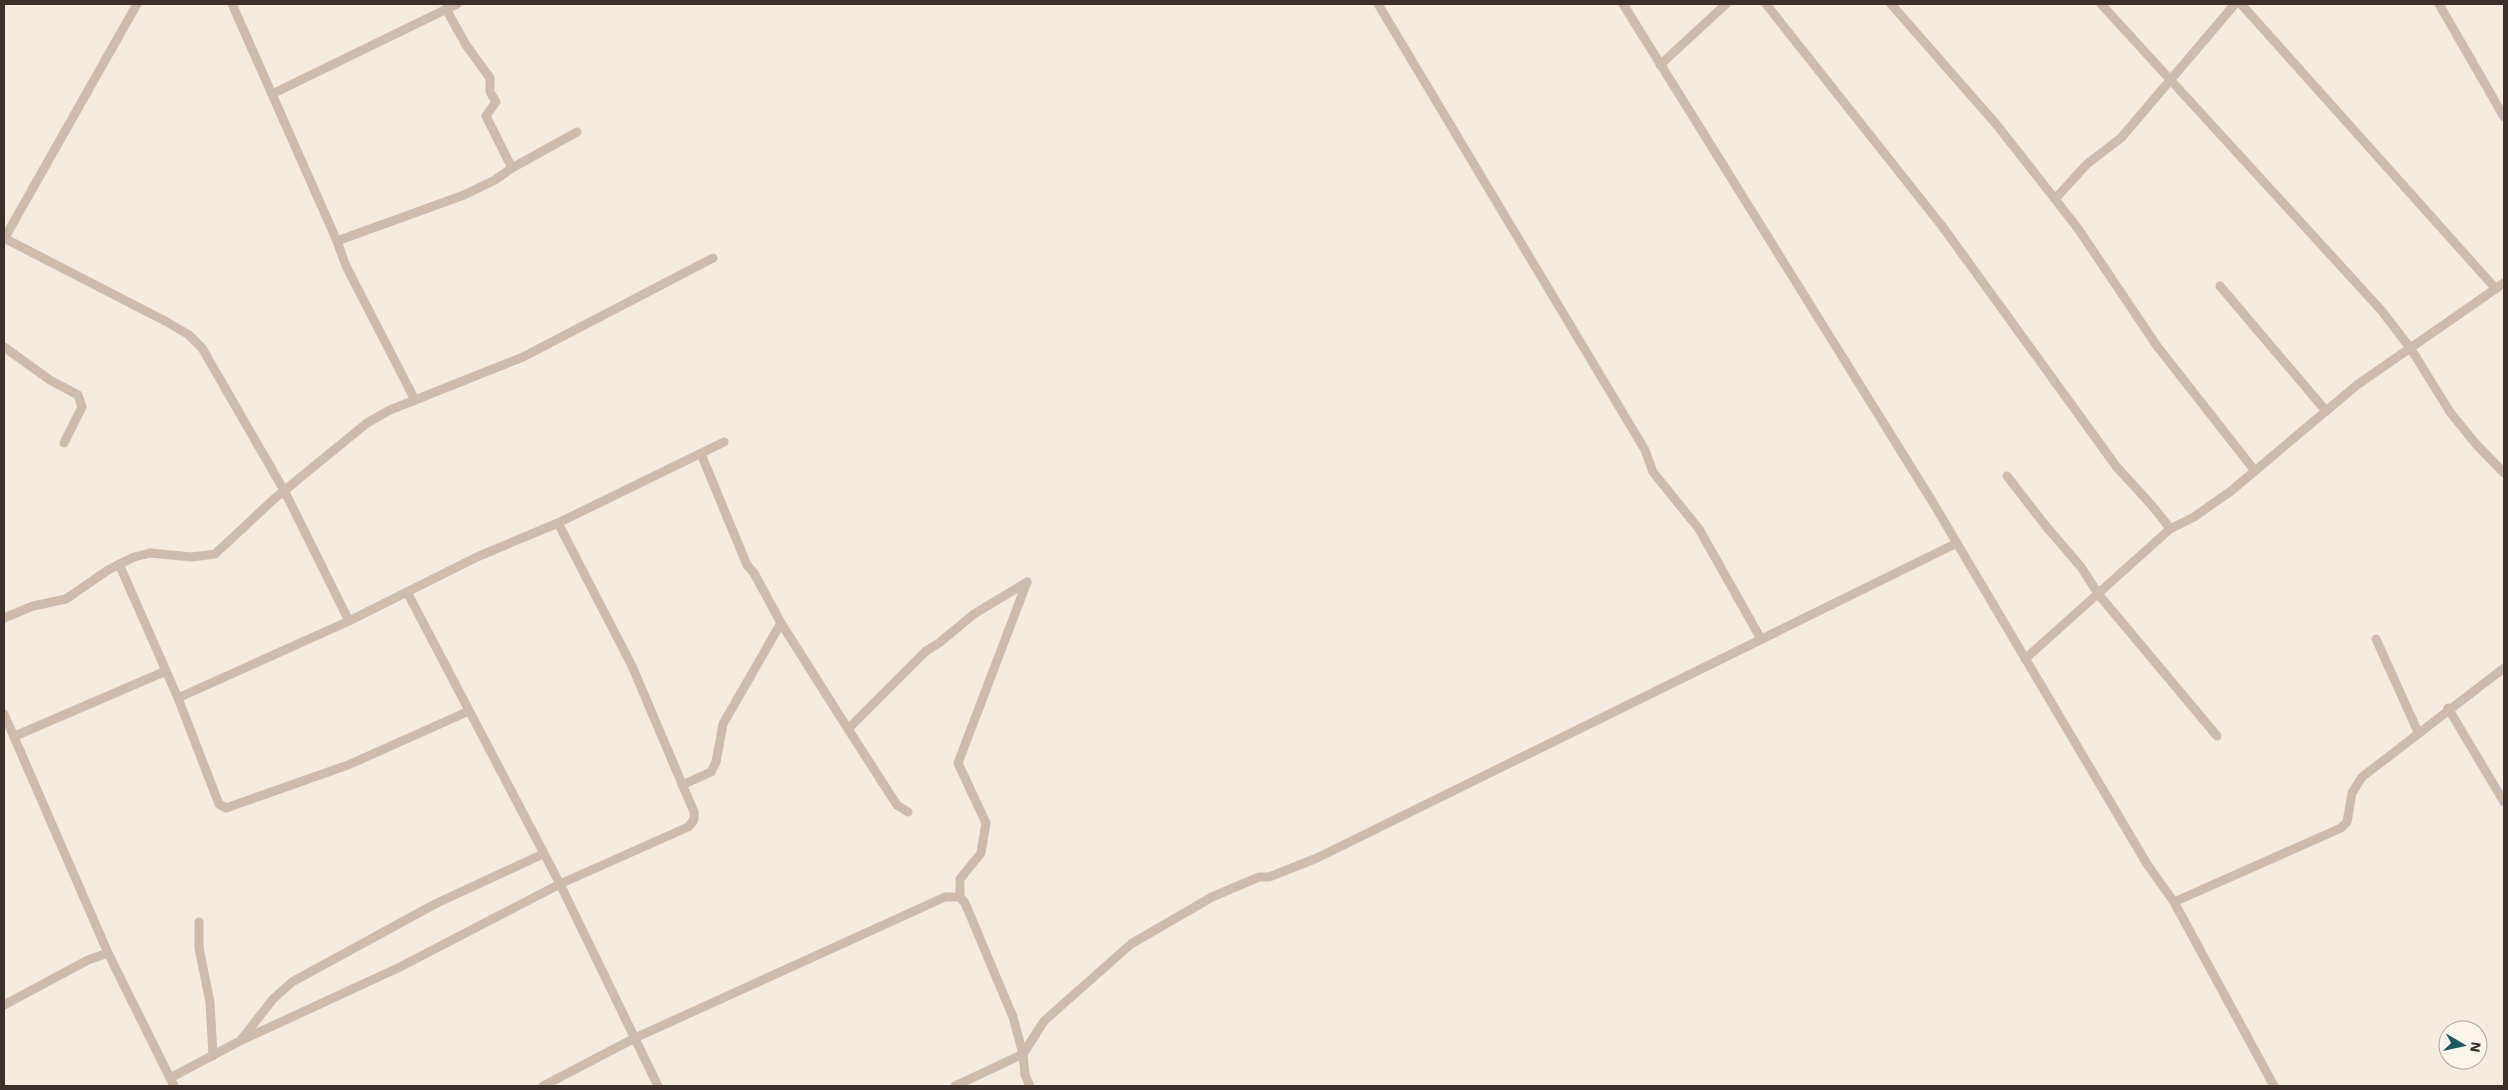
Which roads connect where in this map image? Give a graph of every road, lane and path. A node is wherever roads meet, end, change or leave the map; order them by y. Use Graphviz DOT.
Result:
graph roads {
  1 [pos="137,4"];
  2 [pos="232,4"];
  3 [pos="457,4"];
  4 [pos="1378,4"];
  5 [pos="1623,4"];
  6 [pos="1726,4"];
  7 [pos="1766,4"];
  8 [pos="1891,4"];
  9 [pos="2101,4"];
  10 [pos="2235,4"];
  11 [pos="2241,4"];
  12 [pos="2438,4"];
  13 [pos="446,9"];
  14 [pos="1660,64"];
  15 [pos="2171,80"];
  16 [pos="272,94"];
  17 [pos="2504,117"];
  18 [pos="577,132"];
  19 [pos="512,168"];
  20 [pos="2055,198"];
  21 [pos="4,239"];
  22 [pos="337,241"];
  23 [pos="713,258"];
  24 [pos="2504,283"];
  25 [pos="2220,286"];
  26 [pos="2496,288"];
  27 [pos="4,347"];
  28 [pos="2411,348"];
  29 [pos="415,400"];
  30 [pos="2326,411"];
  31 [pos="724,442"];
  32 [pos="64,443"];
  33 [pos="701,454"];
  34 [pos="2255,470"];
  35 [pos="2504,473"];
  36 [pos="2008,476"];
  37 [pos="285,492"];
  38 [pos="558,523"];
  39 [pos="2170,529"];
  40 [pos="1957,543"];
  41 [pos="118,564"];
  42 [pos="407,592"];
  43 [pos="2099,595"];
  44 [pos="4,618"];
  45 [pos="349,621"];
  46 [pos="781,623"];
  47 [pos="2376,639"];
  48 [pos="1761,640"];
  49 [pos="2025,659"];
  50 [pos="2504,668"];
  51 [pos="166,670"];
  52 [pos="178,698"];
  53 [pos="2448,708"];
  54 [pos="469,711"];
  55 [pos="4,714"];
  56 [pos="848,729"];
  57 [pos="2418,732"];
  58 [pos="15,736"];
  59 [pos="2217,736"];
  60 [pos="682,785"];
  61 [pos="2504,802"];
  62 [pos="908,812"];
  63 [pos="543,854"];
  64 [pos="560,884"];
  65 [pos="960,897"];
  66 [pos="2174,902"];
  67 [pos="200,922"];
  68 [pos="108,953"];
  69 [pos="4,1005"];
  70 [pos="635,1038"];
  71 [pos="240,1041"];
  72 [pos="1023,1054"];
  73 [pos="213,1056"];
  74 [pos="172,1082"];
  75 [pos="543,1086"];
  76 [pos="658,1086"];
  77 [pos="955,1086"];
  78 [pos="1030,1086"];
  79 [pos="2274,1086"];
  1 -- 21 [label="street"];
  2 -- 16 [label="street"];
  3 -- 13 [label="street"];
  4 -- 48 [label="street"];
  5 -- 14 [label="street"];
  6 -- 14 [label="street"];
  7 -- 39 [label="street"];
  8 -- 20 [label="street"];
  9 -- 15 [label="street"];
  10 -- 15 [label="street"];
  11 -- 26 [label="street"];
  12 -- 17 [label="street"];
  13 -- 16 [label="street"];
  13 -- 19 [label="street"];
  14 -- 40 [label="street"];
  15 -- 20 [label="street"];
  15 -- 28 [label="street"];
  16 -- 22 [label="street"];
  18 -- 19 [label="street"];
  19 -- 22 [label="street"];
  20 -- 34 [label="street"];
  21 -- 37 [label="street"];
  22 -- 29 [label="street"];
  23 -- 29 [label="street"];
  24 -- 26 [label="street"];
  25 -- 30 [label="street"];
  26 -- 28 [label="street"];
  27 -- 32 [label="street"];
  28 -- 30 [label="street"];
  28 -- 35 [label="street"];
  29 -- 37 [label="street"];
  30 -- 34 [label="street"];
  31 -- 33 [label="street"];
  33 -- 38 [label="street"];
  33 -- 46 [label="street"];
  34 -- 39 [label="street"];
  36 -- 43 [label="street"];
  37 -- 41 [label="street"];
  37 -- 45 [label="street"];
  38 -- 42 [label="street"];
  38 -- 60 [label="street"];
  39 -- 43 [label="street"];
  40 -- 48 [label="street"];
  40 -- 49 [label="street"];
  41 -- 44 [label="street"];
  41 -- 51 [label="street"];
  42 -- 45 [label="street"];
  42 -- 54 [label="street"];
  43 -- 49 [label="street"];
  43 -- 59 [label="street"];
  45 -- 52 [label="street"];
  46 -- 56 [label="street"];
  46 -- 60 [label="street"];
  47 -- 57 [label="street"];
  48 -- 72 [label="street"];
  49 -- 66 [label="street"];
  50 -- 53 [label="street"];
  51 -- 52 [label="street"];
  51 -- 58 [label="street"];
  52 -- 54 [label="street"];
  53 -- 57 [label="street"];
  53 -- 61 [label="street"];
  54 -- 63 [label="street"];
  55 -- 58 [label="street"];
  56 -- 62 [label="street"];
  56 -- 65 [label="street"];
  57 -- 66 [label="street"];
  58 -- 68 [label="street"];
  60 -- 64 [label="street"];
  63 -- 64 [label="street"];
  63 -- 71 [label="street"];
  64 -- 70 [label="street"];
  64 -- 71 [label="street"];
  65 -- 70 [label="street"];
  65 -- 72 [label="street"];
  66 -- 79 [label="street"];
  67 -- 73 [label="street"];
  68 -- 69 [label="street"];
  68 -- 74 [label="street"];
  70 -- 75 [label="street"];
  70 -- 76 [label="street"];
  71 -- 73 [label="street"];
  72 -- 77 [label="street"];
  72 -- 78 [label="street"];
  73 -- 74 [label="street"];
}
